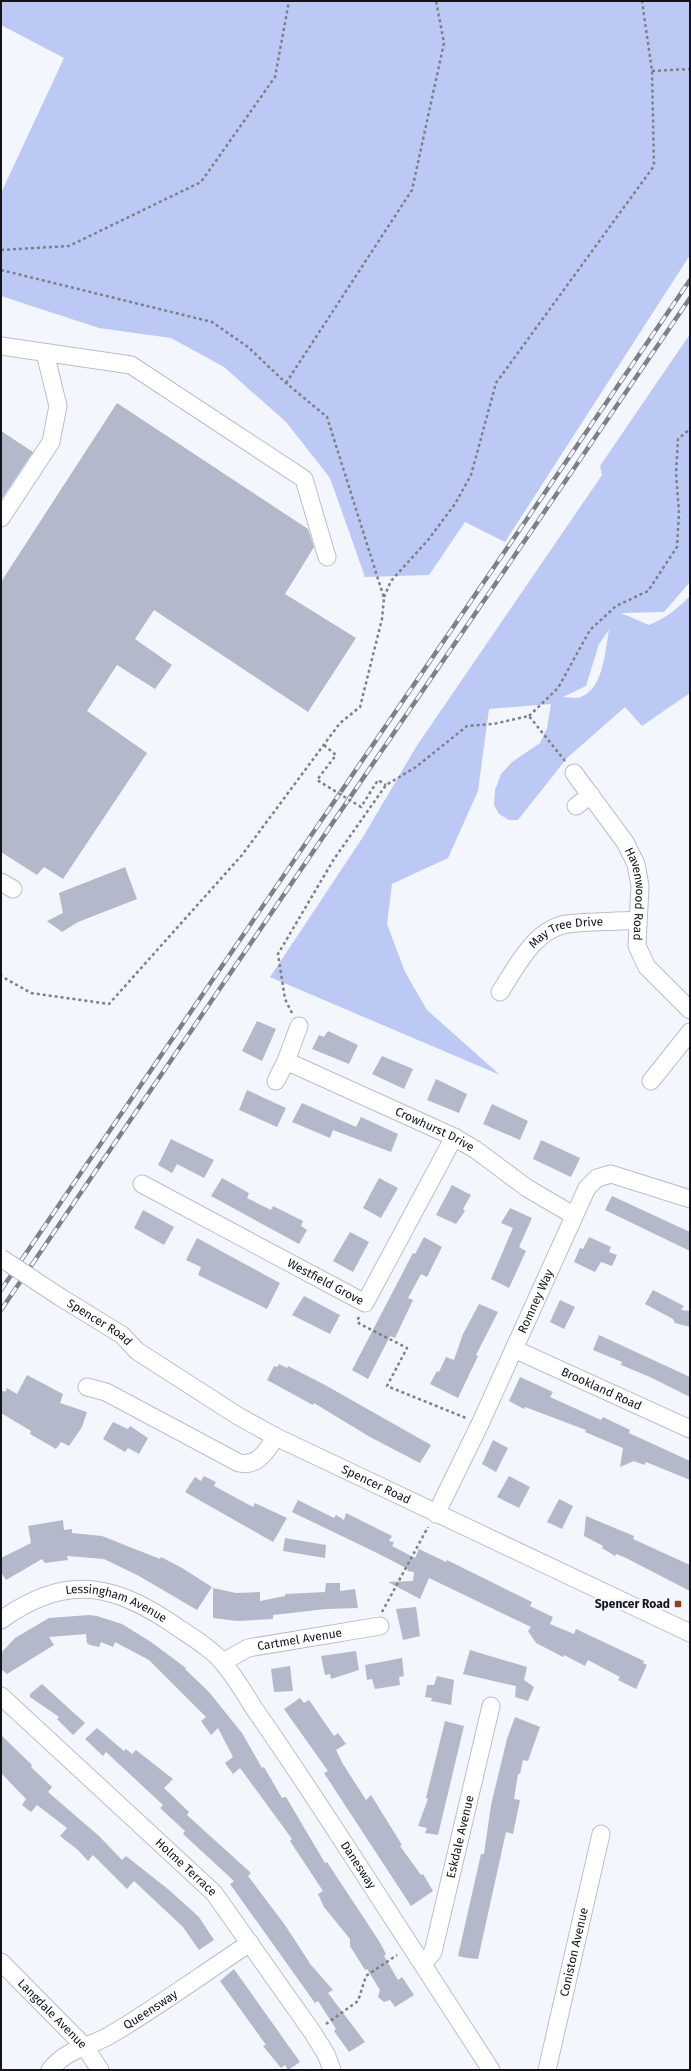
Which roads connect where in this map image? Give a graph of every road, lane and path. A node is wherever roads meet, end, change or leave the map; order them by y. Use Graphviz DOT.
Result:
graph roads {
  1 [pos="289,1"];
  2 [pos="436,1"];
  3 [pos="642,1"];
  4 [pos="690,69"];
  5 [pos="652,71"];
  6 [pos="1,250"];
  7 [pos="1,270"];
  8 [pos="1,346"];
  9 [pos="45,352"];
  10 [pos="286,383"];
  11 [pos="690,429"];
  12 [pos="1,518"];
  13 [pos="327,558"];
  14 [pos="384,598"];
  15 [pos="529,716"];
  16 [pos="324,745"];
  17 [pos="574,773"];
  18 [pos="386,785"];
  19 [pos="591,795"];
  20 [pos="576,806"];
  21 [pos="637,920"];
  22 [pos="1,976"];
  23 [pos="500,992"];
  24 [pos="690,1010"];
  25 [pos="299,1026"];
  26 [pos="690,1032"];
  27 [pos="286,1061"];
  28 [pos="276,1081"];
  29 [pos="651,1081"];
  30 [pos="454,1137"];
  31 [pos="142,1184"];
  32 [pos="690,1199"];
  33 [pos="573,1215"];
  34 [pos="1,1258"];
  35 [pos="1,1271"];
  36 [pos="57,1301"];
  37 [pos="365,1303"];
  38 [pos="514,1348"];
  39 [pos="87,1387"];
  40 [pos="480,1424"];
  41 [pos="690,1429"];
  42 [pos="276,1437"];
  43 [pos="436,1514"];
  44 [pos="1,1620"];
  45 [pos="380,1626"];
  46 [pos="690,1632"];
  47 [pos="223,1662"];
  48 [pos="1,1696"];
  49 [pos="491,1706"];
  50 [pos="601,1834"];
  51 [pos="250,1943"];
  52 [pos="411,1946"];
  53 [pos="1,1962"];
  54 [pos="423,1964"];
  55 [pos="313,2033"];
  56 [pos="85,2047"];
  57 [pos="50,2070"];
  58 [pos="100,2070"];
  59 [pos="332,2070"];
  60 [pos="491,2070"];
  61 [pos="547,2070"];
  1 -- 6 [label="path"];
  2 -- 10 [label="path"];
  3 -- 5 [label="path"];
  4 -- 5 [label="path"];
  5 -- 14 [label="path"];
  7 -- 10 [label="path"];
  8 -- 9 [label="street"];
  9 -- 12 [label="street"];
  9 -- 13 [label="street"];
  10 -- 14 [label="path"];
  11 -- 15 [label="path"];
  14 -- 16 [label="path"];
  15 -- 17 [label="path"];
  15 -- 18 [label="path"];
  16 -- 18 [label="path, bridge"];
  16 -- 22 [label="path"];
  17 -- 19 [label="street, Havenwood Road"];
  18 -- 25 [label="path"];
  19 -- 20 [label="street"];
  19 -- 21 [label="street, Havenwood Road"];
  21 -- 23 [label="street, May Tree Drive"];
  21 -- 24 [label="street, Havenwood Road"];
  25 -- 27 [label="street"];
  26 -- 29 [label="street"];
  27 -- 28 [label="street"];
  27 -- 30 [label="street, Crowhurst Drive"];
  30 -- 33 [label="street, Crowhurst Drive"];
  30 -- 37 [label="street, Westfield Grove"];
  31 -- 37 [label="street, Westfield Grove"];
  32 -- 33 [label="street, Romney Way"];
  33 -- 38 [label="street, Romney Way"];
  34 -- 36 [label="street, bridge"];
  35 -- 36 [label="street"];
  36 -- 42 [label="street, Spencer Road"];
  37 -- 40 [label="path"];
  38 -- 40 [label="street, Romney Way"];
  38 -- 41 [label="street, Brookland Road"];
  39 -- 42 [label="street"];
  40 -- 43 [label="street, Romney Way"];
  42 -- 43 [label="street, Spencer Road"];
  43 -- 45 [label="path"];
  43 -- 46 [label="street, Spencer Road"];
  44 -- 47 [label="street, Lessingham Avenue"];
  45 -- 47 [label="street, Cartmel Avenue"];
  47 -- 52 [label="street, Danesway"];
  48 -- 51 [label="street, Holme Terrace"];
  49 -- 54 [label="street, Eskdale Avenue"];
  50 -- 61 [label="street, Coniston Avenue"];
  51 -- 55 [label="street, Holme Terrace"];
  51 -- 56 [label="street, Queensway"];
  52 -- 54 [label="street, Danesway"];
  52 -- 55 [label="path"];
  53 -- 56 [label="street, Langdale Avenue"];
  54 -- 60 [label="street, Danesway"];
  55 -- 59 [label="street, Holme Terrace"];
  56 -- 57 [label="street, Queensway"];
  56 -- 58 [label="street, Langdale Avenue"];
}
